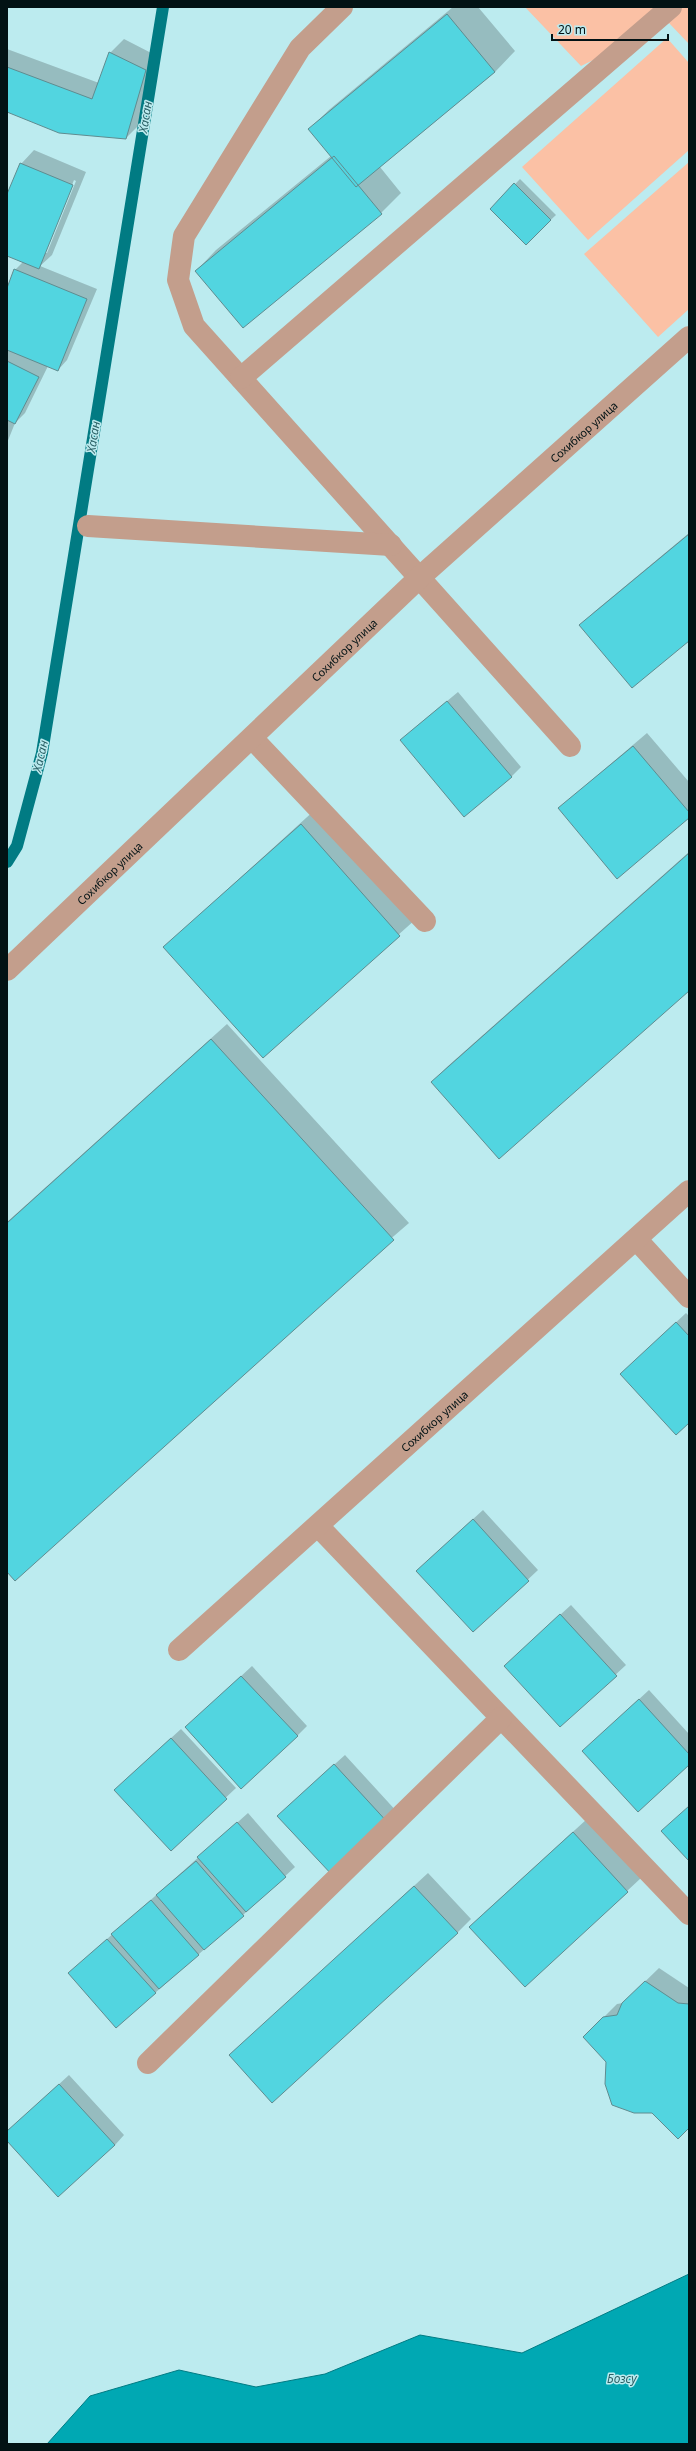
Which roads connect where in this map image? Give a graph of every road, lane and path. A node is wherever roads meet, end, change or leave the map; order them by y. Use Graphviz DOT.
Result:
graph roads {
  1 [pos="342,7"];
  2 [pos="671,7"];
  3 [pos="689,337"];
  4 [pos="241,378"];
  5 [pos="88,526"];
  6 [pos="391,545"];
  7 [pos="419,578"];
  8 [pos="252,738"];
  9 [pos="570,746"];
  10 [pos="425,921"];
  11 [pos="7,970"];
  12 [pos="689,1191"];
  13 [pos="637,1240"];
  14 [pos="689,1296"];
  15 [pos="318,1526"];
  16 [pos="179,1650"];
  17 [pos="501,1718"];
  18 [pos="689,1914"];
  19 [pos="148,2063"];
  1 -- 4 [label="street"];
  2 -- 4 [label="street"];
  3 -- 7 [label="street, Сохибкор улица"];
  4 -- 6 [label="street"];
  5 -- 6 [label="street"];
  6 -- 7 [label="street"];
  7 -- 8 [label="street, Сохибкор улица"];
  7 -- 9 [label="street"];
  8 -- 10 [label="street"];
  8 -- 11 [label="street, Сохибкор улица"];
  12 -- 13 [label="street, Сохибкор улица"];
  13 -- 14 [label="street"];
  13 -- 15 [label="street, Сохибкор улица"];
  15 -- 16 [label="street, Сохибкор улица"];
  15 -- 17 [label="street"];
  17 -- 18 [label="street"];
  17 -- 19 [label="street"];
}
